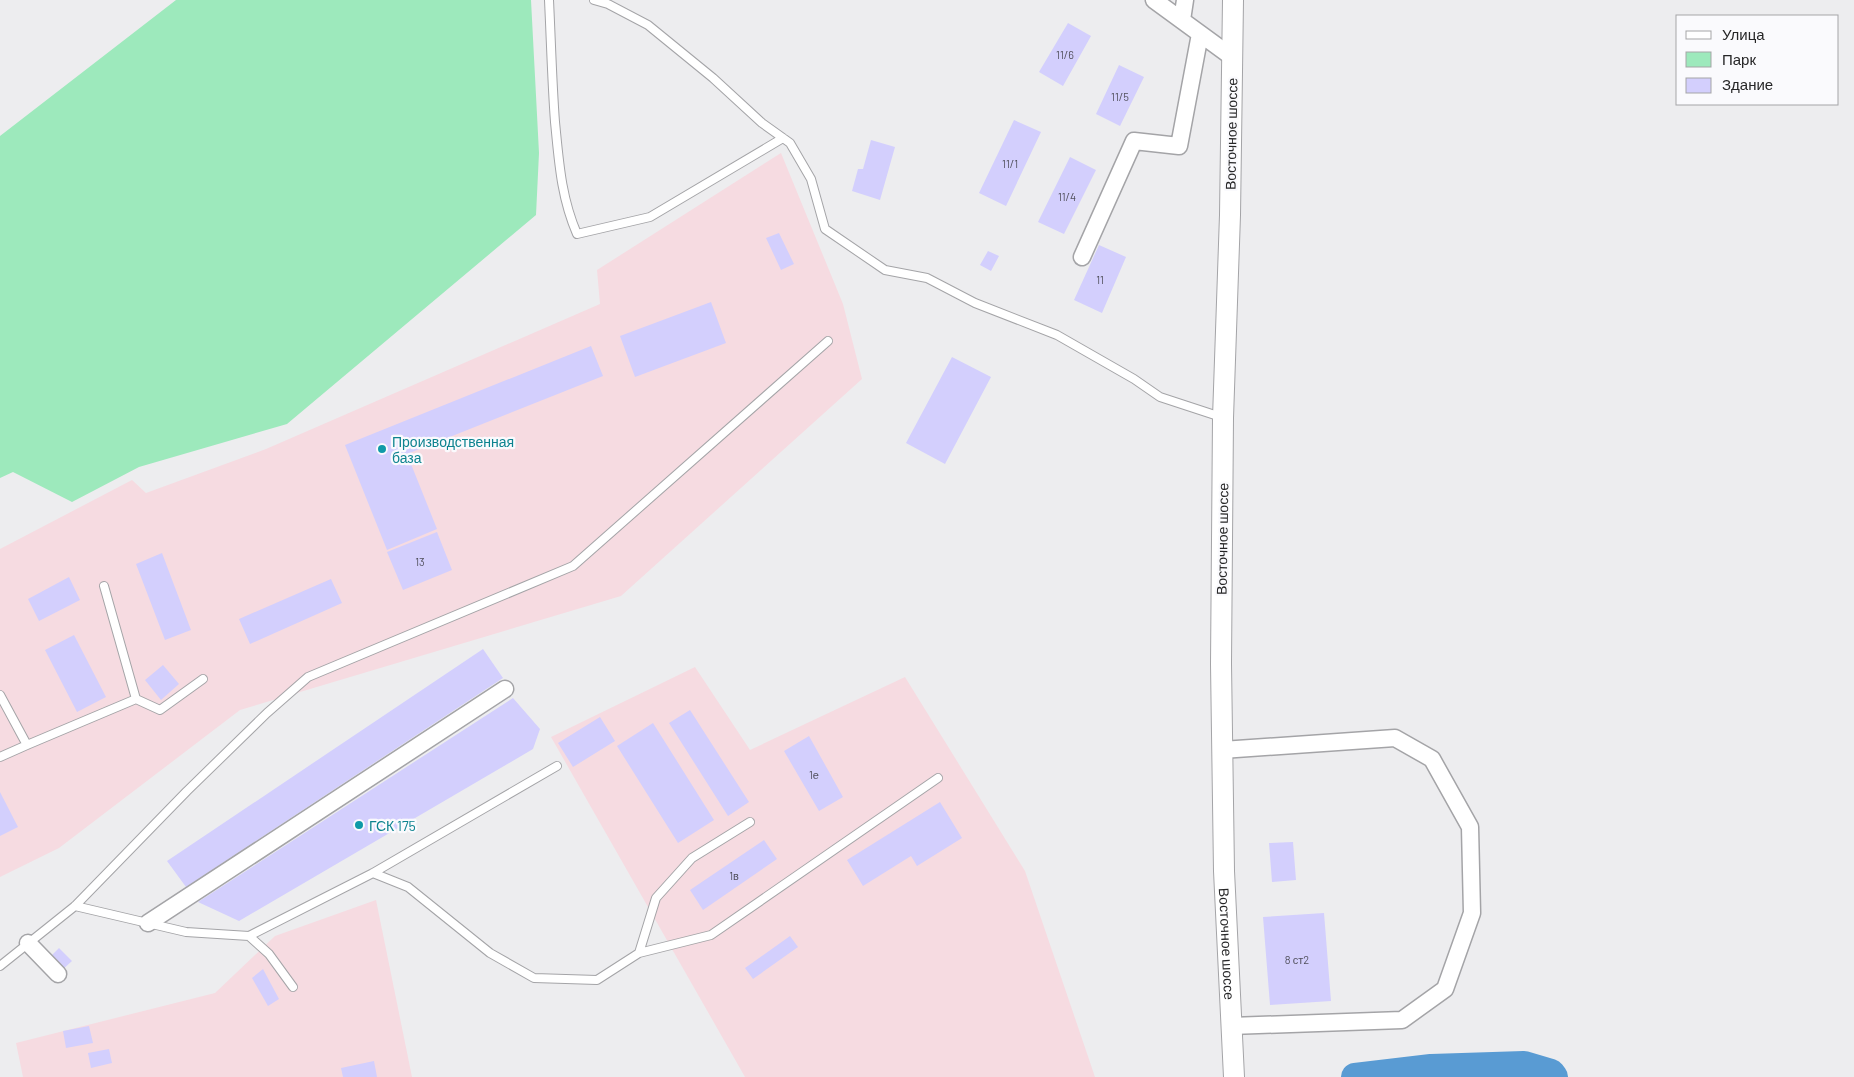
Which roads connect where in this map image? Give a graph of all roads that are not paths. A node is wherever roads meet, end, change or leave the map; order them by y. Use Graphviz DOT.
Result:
graph roads {
  1 [pos="549,0"];
  2 [pos="594,0"];
  3 [pos="1154,0"];
  4 [pos="1185,0"];
  5 [pos="1233,0"];
  6 [pos="1182,20"];
  7 [pos="1200,34"];
  8 [pos="1232,57"];
  9 [pos="783,138"];
  10 [pos="1082,256"];
  11 [pos="828,341"];
  12 [pos="1224,418"];
  13 [pos="104,586"];
  14 [pos="203,679"];
  15 [pos="504,689"];
  16 [pos="0,695"];
  17 [pos="136,699"];
  18 [pos="27,745"];
  19 [pos="1222,750"];
  20 [pos="0,757"];
  21 [pos="557,766"];
  22 [pos="938,778"];
  23 [pos="750,822"];
  24 [pos="373,873"];
  25 [pos="75,906"];
  26 [pos="148,923"];
  27 [pos="249,936"];
  28 [pos="28,943"];
  29 [pos="639,953"];
  30 [pos="0,966"];
  31 [pos="58,974"];
  32 [pos="293,987"];
  33 [pos="1231,1026"];
  34 [pos="1234,1077"];
  1 -- 9 [label="lane"];
  2 -- 9 [label="lane"];
  3 -- 6 [label="street"];
  4 -- 6 [label="street"];
  5 -- 8 [label="street, Восточное шоссе"];
  6 -- 7 [label="street"];
  7 -- 8 [label="street"];
  7 -- 10 [label="street"];
  8 -- 12 [label="street, Восточное шоссе"];
  9 -- 12 [label="lane"];
  11 -- 25 [label="lane"];
  12 -- 19 [label="street, Восточное шоссе"];
  13 -- 17 [label="lane"];
  14 -- 17 [label="lane"];
  15 -- 26 [label="street"];
  16 -- 18 [label="lane"];
  17 -- 18 [label="lane"];
  18 -- 20 [label="lane"];
  19 -- 33 [label="street, Восточное шоссе"];
  19 -- 33 [label="street"];
  21 -- 24 [label="lane"];
  22 -- 29 [label="lane"];
  23 -- 29 [label="lane"];
  24 -- 27 [label="lane"];
  24 -- 29 [label="lane"];
  25 -- 26 [label="lane"];
  25 -- 28 [label="lane"];
  26 -- 27 [label="lane"];
  27 -- 32 [label="lane"];
  28 -- 30 [label="lane"];
  28 -- 31 [label="street"];
  33 -- 34 [label="street, Восточное шоссе"];
}
